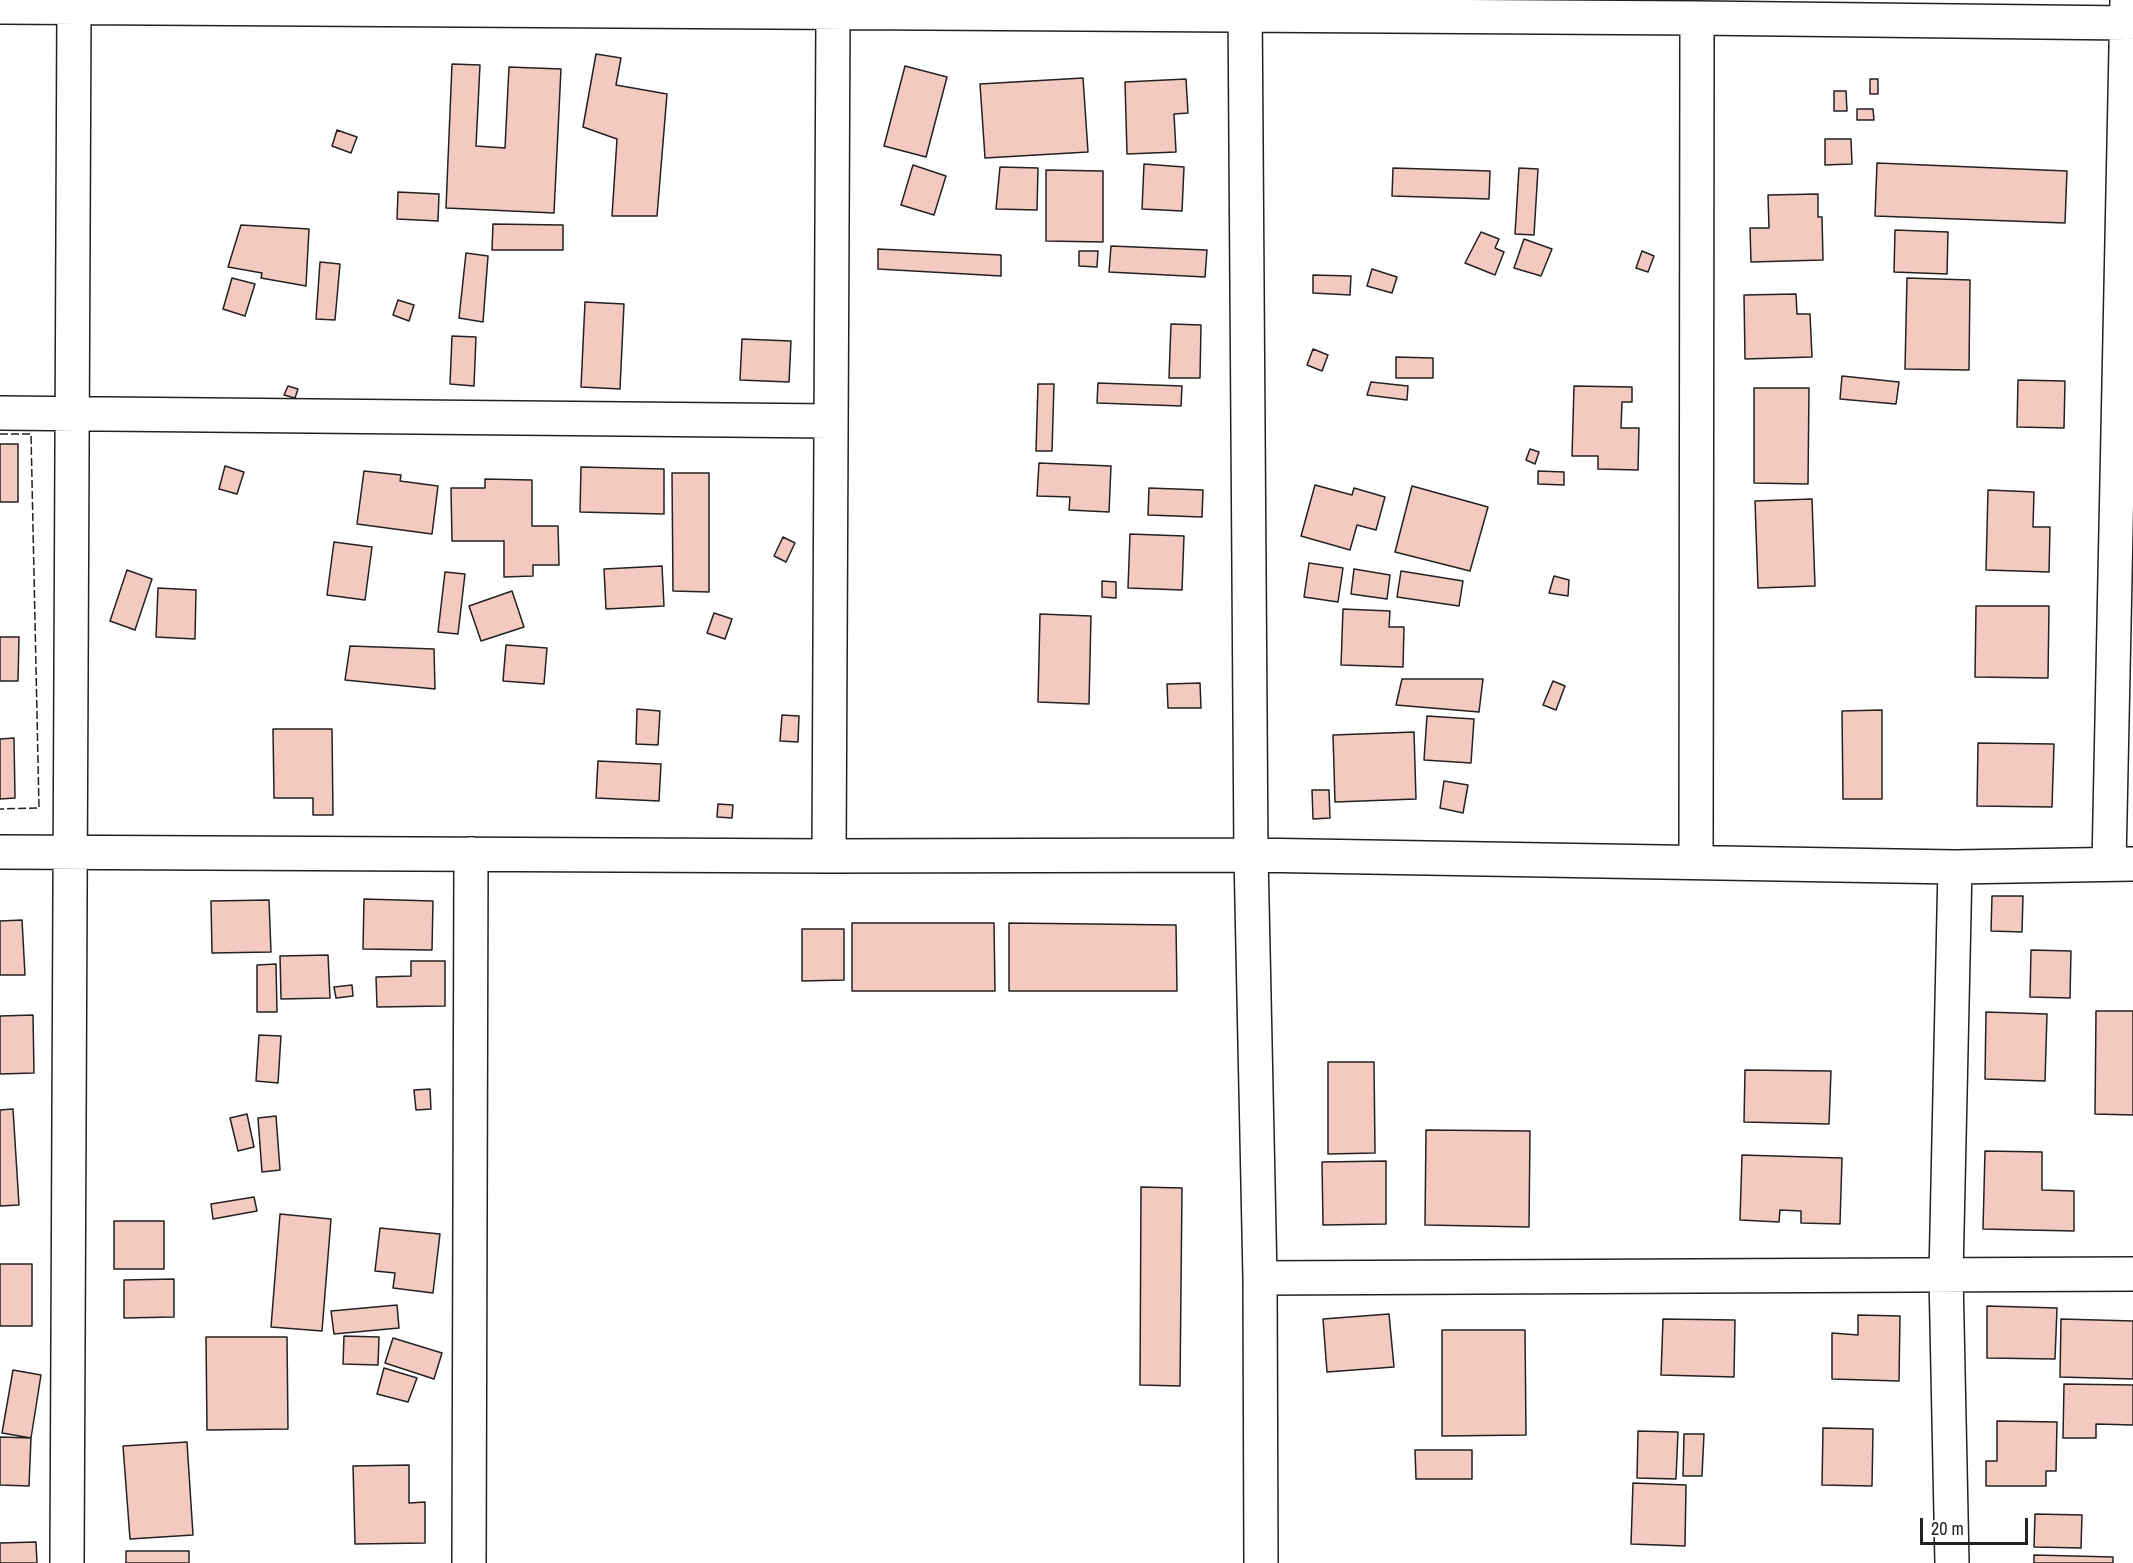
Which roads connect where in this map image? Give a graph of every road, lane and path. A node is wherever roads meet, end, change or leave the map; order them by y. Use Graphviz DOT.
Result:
graph roads {
  1 [pos="480,5"];
  2 [pos="0,8"];
  3 [pos="74,8"];
  4 [pos="1245,8"];
  5 [pos="2127,12"];
  6 [pos="833,13"];
  7 [pos="1697,18"];
  8 [pos="0,413"];
  9 [pos="72,415"];
  10 [pos="831,421"];
  11 [pos="0,852"];
  12 [pos="70,852"];
  13 [pos="471,854"];
  14 [pos="1251,855"];
  15 [pos="829,856"];
  16 [pos="1696,862"];
  17 [pos="2121,864"];
  18 [pos="1956,867"];
  19 [pos="2133,1274"];
  20 [pos="1946,1275"];
  21 [pos="1260,1278"];
  22 [pos="67,1563"];
  23 [pos="469,1563"];
  24 [pos="1261,1563"];
  25 [pos="1952,1563"];
  1 -- 3 [label="street"];
  1 -- 6 [label="street"];
  2 -- 3 [label="street"];
  3 -- 9 [label="street"];
  4 -- 6 [label="street"];
  4 -- 7 [label="street"];
  4 -- 14 [label="street"];
  5 -- 7 [label="street"];
  5 -- 17 [label="street"];
  6 -- 10 [label="street"];
  7 -- 16 [label="street"];
  8 -- 9 [label="street"];
  9 -- 10 [label="street"];
  9 -- 12 [label="street"];
  10 -- 15 [label="street"];
  11 -- 12 [label="street"];
  12 -- 13 [label="street"];
  12 -- 22 [label="street"];
  13 -- 15 [label="street"];
  13 -- 23 [label="street"];
  14 -- 15 [label="street"];
  14 -- 16 [label="street"];
  14 -- 21 [label="street"];
  16 -- 18 [label="street"];
  17 -- 18 [label="street"];
  18 -- 20 [label="street"];
  19 -- 20 [label="street"];
  20 -- 21 [label="street"];
  20 -- 25 [label="street"];
  21 -- 24 [label="street"];
}
